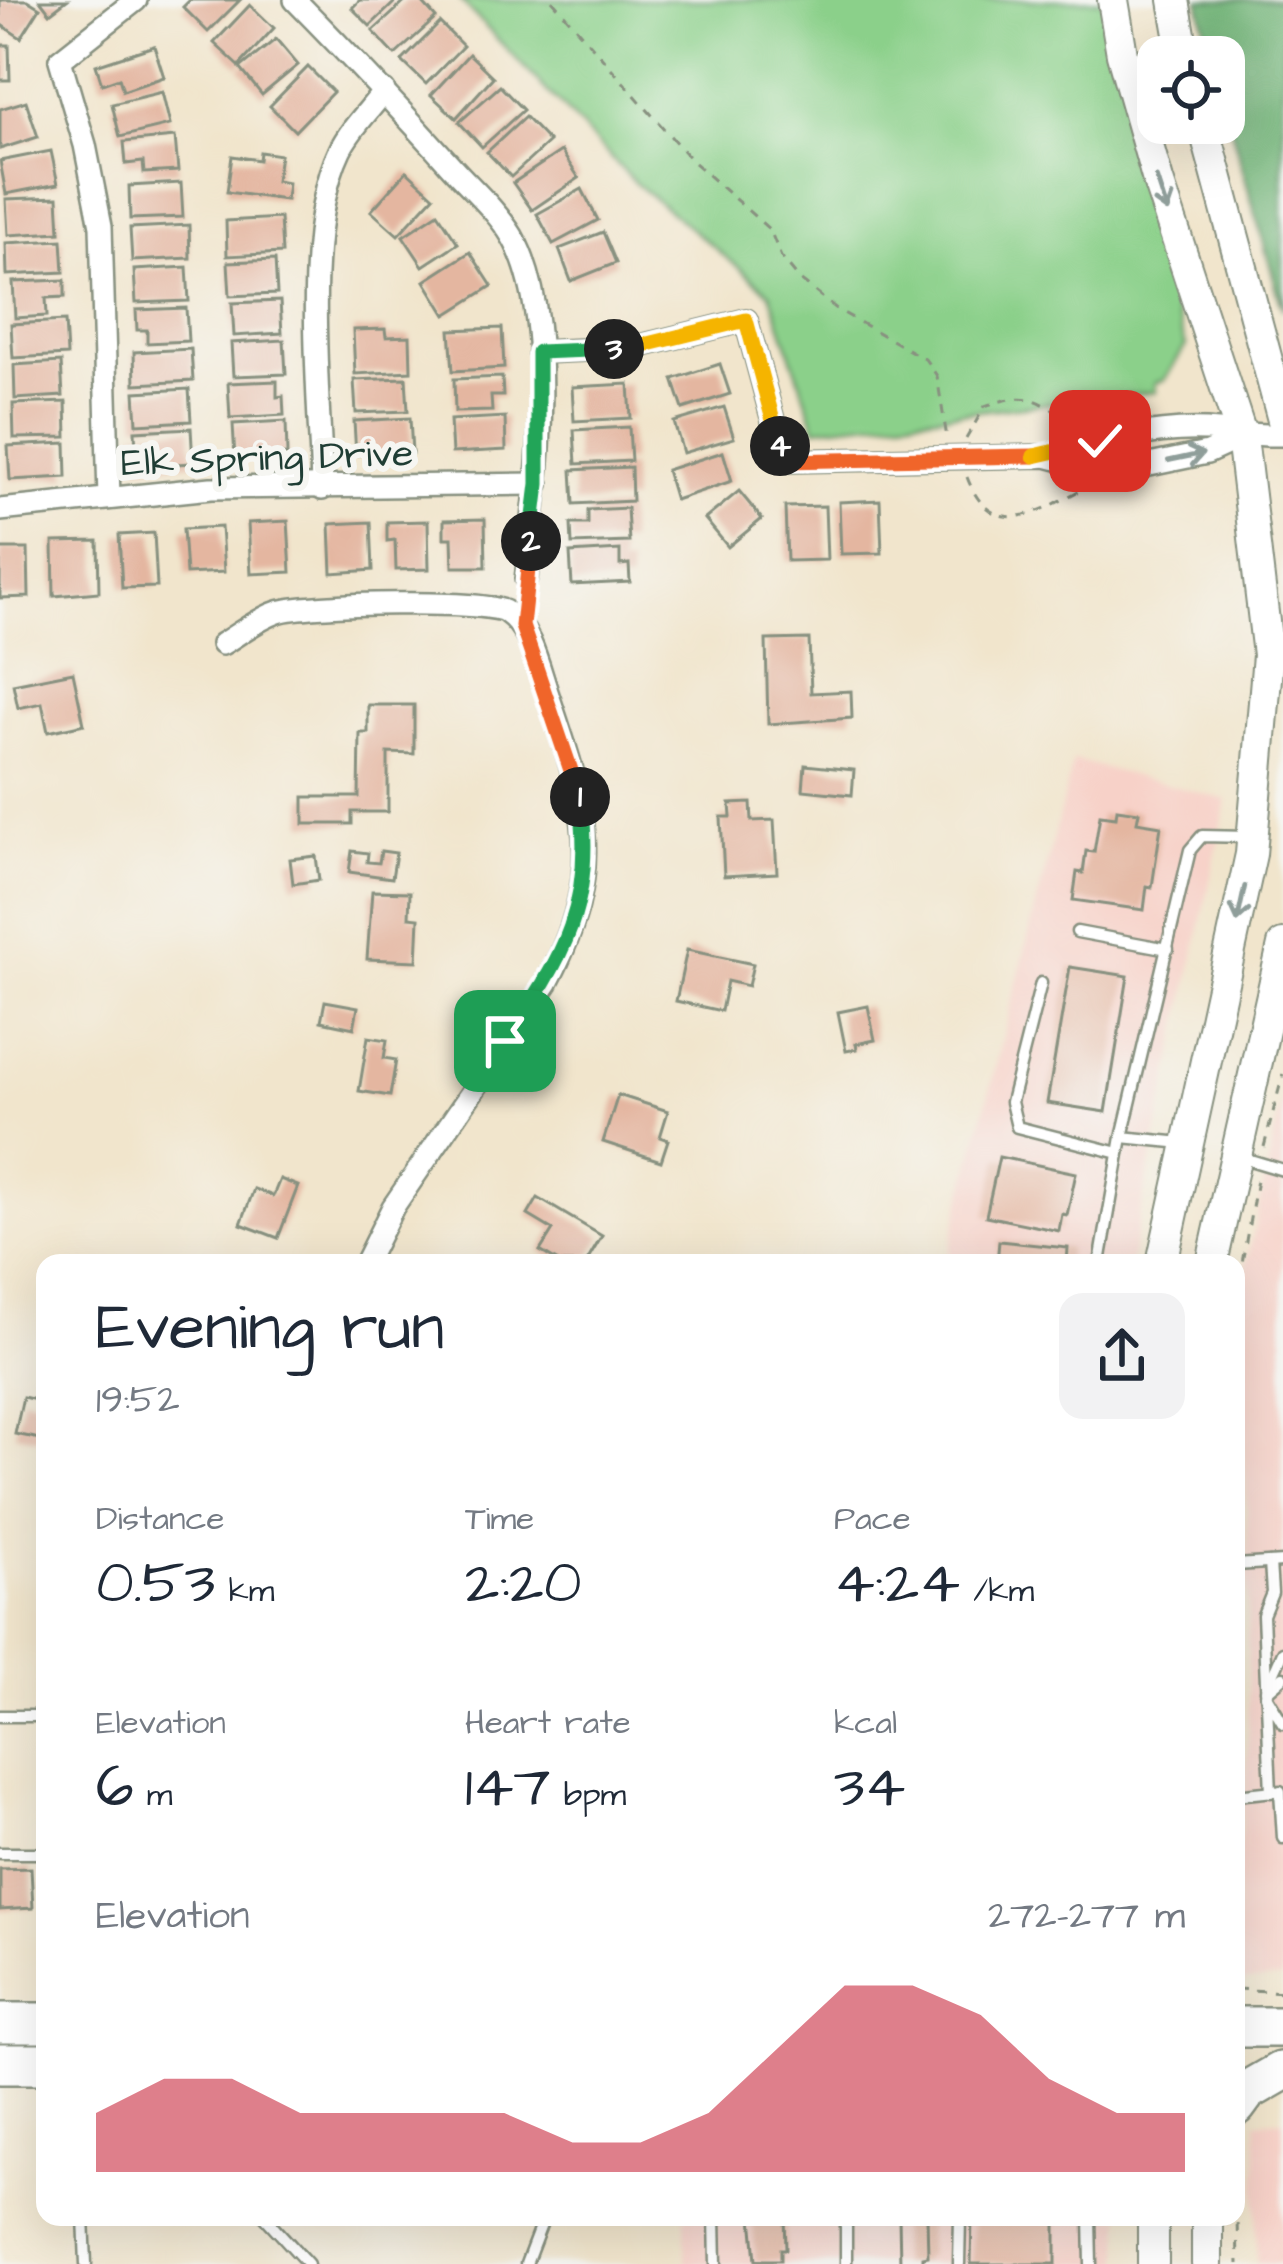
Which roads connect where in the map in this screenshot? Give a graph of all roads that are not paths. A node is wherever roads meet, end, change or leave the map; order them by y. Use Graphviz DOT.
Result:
graph roads {
  1 [pos="136,0"];
  2 [pos="295,0"];
  3 [pos="1113,0"];
  4 [pos="1174,0"];
  5 [pos="1180,36"];
  6 [pos="384,91"];
  7 [pos="1208,144"];
  8 [pos="538,352"];
  9 [pos="1283,420"];
  10 [pos="1283,435"];
  11 [pos="1242,437"];
  12 [pos="1046,456"];
  13 [pos="538,484"];
  14 [pos="322,489"];
  15 [pos="109,498"];
  16 [pos="0,510"];
  17 [pos="526,579"];
  18 [pos="522,626"];
  19 [pos="222,644"];
  20 [pos="1253,838"];
  21 [pos="1077,932"];
  22 [pos="1283,945"];
  23 [pos="1168,949"];
  24 [pos="1041,982"];
  25 [pos="1122,1137"];
  26 [pos="1187,1144"];
  27 [pos="1119,1153"];
  28 [pos="1248,1160"];
  29 [pos="1283,1170"];
  30 [pos="369,1254"];
  31 [pos="1102,1254"];
  32 [pos="1164,1254"];
  33 [pos="1215,1254"];
  34 [pos="1277,1562"];
  35 [pos="1245,1564"];
  36 [pos="1278,1593"];
  37 [pos="1283,1652"];
  38 [pos="1283,1677"];
  39 [pos="1264,1693"];
  40 [pos="1283,1708"];
  41 [pos="0,1716"];
  42 [pos="36,1716"];
  43 [pos="1283,1723"];
  44 [pos="1278,1791"];
  45 [pos="1245,1794"];
  46 [pos="1283,1838"];
  47 [pos="0,1853"];
  48 [pos="36,1853"];
  49 [pos="0,2023"];
  50 [pos="36,2023"];
  51 [pos="1245,2027"];
  52 [pos="1283,2027"];
  53 [pos="0,2064"];
  54 [pos="36,2064"];
  55 [pos="1245,2072"];
  56 [pos="1281,2072"];
  57 [pos="1245,2094"];
  58 [pos="84,2226"];
  59 [pos="273,2226"];
  60 [pos="541,2226"];
  61 [pos="715,2226"];
  62 [pos="846,2226"];
  63 [pos="960,2226"];
  64 [pos="1090,2226"];
  65 [pos="1154,2226"];
  66 [pos="1207,2226"];
  67 [pos="86,2264"];
  68 [pos="308,2264"];
  69 [pos="526,2264"];
  70 [pos="716,2264"];
  71 [pos="846,2264"];
  72 [pos="959,2264"];
  73 [pos="1091,2264"];
  74 [pos="1154,2264"];
  75 [pos="1208,2264"];
  1 -- 15 [label="street"];
  2 -- 6 [label="street"];
  3 -- 11 [label="main road, one-way"];
  4 -- 5 [label="main road"];
  6 -- 8 [label="street"];
  6 -- 14 [label="street"];
  7 -- 9 [label="main road"];
  8 -- 12 [label="street"];
  8 -- 13 [label="street"];
  10 -- 11 [label="street"];
  11 -- 12 [label="street"];
  12 -- 11 [label="street, one-way"];
  11 -- 20 [label="main road"];
  13 -- 14 [label="street, Elk Spring Drive"];
  13 -- 17 [label="street"];
  14 -- 15 [label="street, Elk Spring Drive"];
  15 -- 16 [label="street, Elk Spring Drive"];
  17 -- 18 [label="lane"];
  18 -- 19 [label="street"];
  18 -- 30 [label="street"];
  20 -- 23 [label="lane"];
  20 -- 26 [label="main road, one-way"];
  21 -- 23 [label="lane"];
  22 -- 28 [label="main road"];
  23 -- 25 [label="lane"];
  24 -- 27 [label="lane"];
  25 -- 26 [label="lane"];
  25 -- 27 [label="lane"];
  26 -- 28 [label="main road"];
  26 -- 32 [label="main road"];
  27 -- 31 [label="lane"];
  28 -- 29 [label="lane"];
  28 -- 33 [label="main road"];
  34 -- 35 [label="lane"];
  34 -- 36 [label="lane"];
  36 -- 39 [label="lane"];
  37 -- 39 [label="lane"];
  38 -- 39 [label="lane"];
  39 -- 40 [label="lane"];
  39 -- 43 [label="lane"];
  39 -- 44 [label="lane"];
  41 -- 42 [label="lane"];
  44 -- 45 [label="lane"];
  44 -- 46 [label="lane"];
  47 -- 48 [label="lane"];
  49 -- 50 [label="highway"];
  51 -- 52 [label="highway"];
  53 -- 54 [label="highway"];
  55 -- 56 [label="highway"];
  56 -- 57 [label="highway"];
  58 -- 67 [label="lane"];
  59 -- 68 [label="lane"];
  60 -- 69 [label="lane"];
  61 -- 70 [label="lane"];
  62 -- 71 [label="lane"];
  63 -- 72 [label="lane"];
  64 -- 73 [label="lane"];
  65 -- 74 [label="main road"];
  66 -- 75 [label="main road"];
}
